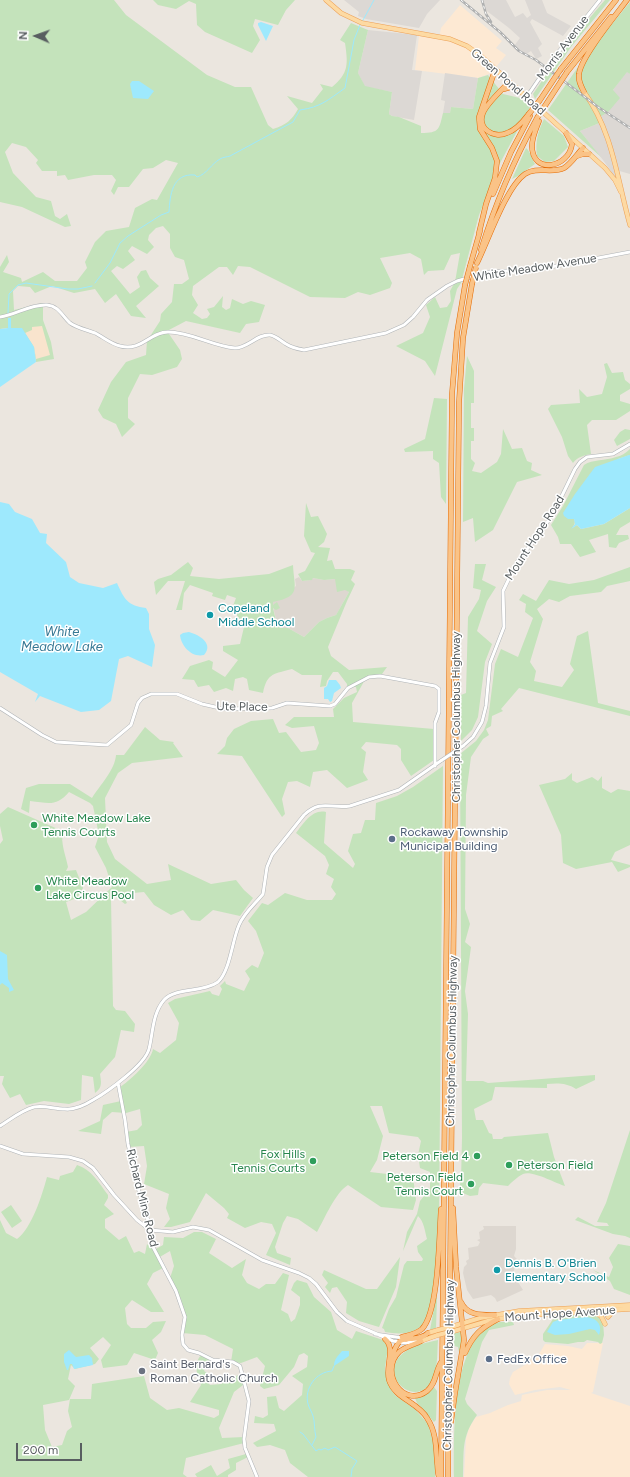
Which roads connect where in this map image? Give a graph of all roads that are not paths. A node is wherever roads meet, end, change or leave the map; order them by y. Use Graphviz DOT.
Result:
graph roads {
  1 [pos="326,0"];
  2 [pos="600,0"];
  3 [pos="616,0"];
  4 [pos="626,0"];
  5 [pos="495,70"];
  6 [pos="509,82"];
  7 [pos="517,89"];
  8 [pos="501,91"];
  9 [pos="584,92"];
  10 [pos="526,98"];
  11 [pos="529,116"];
  12 [pos="538,120"];
  13 [pos="566,133"];
  14 [pos="583,148"];
  15 [pos="589,154"];
  16 [pos="574,159"];
  17 [pos="621,192"];
  18 [pos="630,225"];
  19 [pos="479,233"];
  20 [pos="630,252"];
  21 [pos="477,265"];
  22 [pos="2,317"];
  23 [pos="630,444"];
  24 [pos="0,708"];
  25 [pos="435,766"];
  26 [pos="118,1083"];
  27 [pos="0,1126"];
  28 [pos="0,1146"];
  29 [pos="450,1203"];
  30 [pos="444,1204"];
  31 [pos="150,1230"];
  32 [pos="459,1295"];
  33 [pos="630,1305"];
  34 [pos="630,1309"];
  35 [pos="614,1310"];
  36 [pos="591,1312"];
  37 [pos="497,1317"];
  38 [pos="608,1317"];
  39 [pos="604,1324"];
  40 [pos="463,1326"];
  41 [pos="438,1333"];
  42 [pos="376,1334"];
  43 [pos="428,1334"];
  44 [pos="402,1337"];
  45 [pos="385,1339"];
  46 [pos="421,1341"];
  47 [pos="399,1343"];
  48 [pos="442,1360"];
  49 [pos="461,1362"];
  50 [pos="388,1366"];
  51 [pos="448,1426"];
  52 [pos="257,1477"];
  53 [pos="440,1477"];
  54 [pos="448,1477"];
  1 -- 5 [label="main road, Green Pond Road"];
  2 -- 10 [label="street, Morris Avenue"];
  3 -- 11 [label="highway, bridge"];
  4 -- 9 [label="highway"];
  4 -- 12 [label="highway, bridge"];
  5 -- 6 [label="main road, Green Pond Road"];
  5 -- 19 [label="highway"];
  6 -- 7 [label="main road, Green Pond Road"];
  6 -- 8 [label="highway"];
  7 -- 8 [label="highway"];
  7 -- 10 [label="main road, Green Pond Road"];
  8 -- 11 [label="highway"];
  9 -- 17 [label="main road"];
  10 -- 13 [label="main road, Green Pond Road"];
  11 -- 19 [label="highway, Christopher Columbus Highway"];
  12 -- 13 [label="highway"];
  12 -- 21 [label="highway, Christopher Columbus Highway"];
  13 -- 14 [label="main road, Green Pond Road"];
  14 -- 15 [label="main road, Green Pond Road"];
  14 -- 16 [label="highway"];
  15 -- 16 [label="highway"];
  15 -- 17 [label="main road, Green Pond Road"];
  16 -- 21 [label="highway"];
  17 -- 18 [label="main road"];
  19 -- 30 [label="highway, Christopher Columbus Highway, bridge"];
  20 -- 22 [label="street, White Meadow Avenue"];
  21 -- 29 [label="highway, Christopher Columbus Highway, bridge"];
  23 -- 25 [label="street, Mount Hope Road, bridge"];
  24 -- 25 [label="street, Ute Place"];
  25 -- 26 [label="street, Mount Hope Road"];
  26 -- 27 [label="street, Mount Hope Road"];
  26 -- 31 [label="street, Richard Mine Road"];
  28 -- 31 [label="street"];
  29 -- 32 [label="highway"];
  29 -- 51 [label="highway, Christopher Columbus Highway"];
  30 -- 44 [label="highway"];
  30 -- 48 [label="highway, Christopher Columbus Highway"];
  31 -- 42 [label="street, Mount Hope Avenue"];
  31 -- 52 [label="street, Richard Mine Road"];
  32 -- 37 [label="highway"];
  32 -- 40 [label="highway"];
  33 -- 37 [label="main road, Mount Hope Avenue"];
  34 -- 35 [label="main road, Mount Hope Avenue"];
  35 -- 36 [label="main road, Mount Hope Avenue"];
  35 -- 38 [label="main road"];
  36 -- 37 [label="main road, Mount Hope Avenue"];
  36 -- 39 [label="main road"];
  37 -- 40 [label="main road, Mount Hope Avenue"];
  37 -- 49 [label="highway"];
  40 -- 41 [label="main road, Mount Hope Avenue, bridge"];
  40 -- 49 [label="highway"];
  41 -- 43 [label="main road, Mount Hope Avenue"];
  41 -- 46 [label="main road, Mount Hope Avenue"];
  42 -- 44 [label="street, Mount Hope Avenue"];
  42 -- 45 [label="street, Mount Hope Avenue"];
  43 -- 44 [label="street, Mount Hope Avenue"];
  43 -- 47 [label="highway"];
  45 -- 47 [label="street, Mount Hope Avenue"];
  45 -- 50 [label="highway"];
  46 -- 47 [label="street, Mount Hope Avenue"];
  46 -- 48 [label="highway"];
  47 -- 50 [label="highway"];
  48 -- 53 [label="highway, Christopher Columbus Highway"];
  49 -- 51 [label="highway"];
  50 -- 53 [label="highway"];
  51 -- 54 [label="highway, Christopher Columbus Highway"];
}
